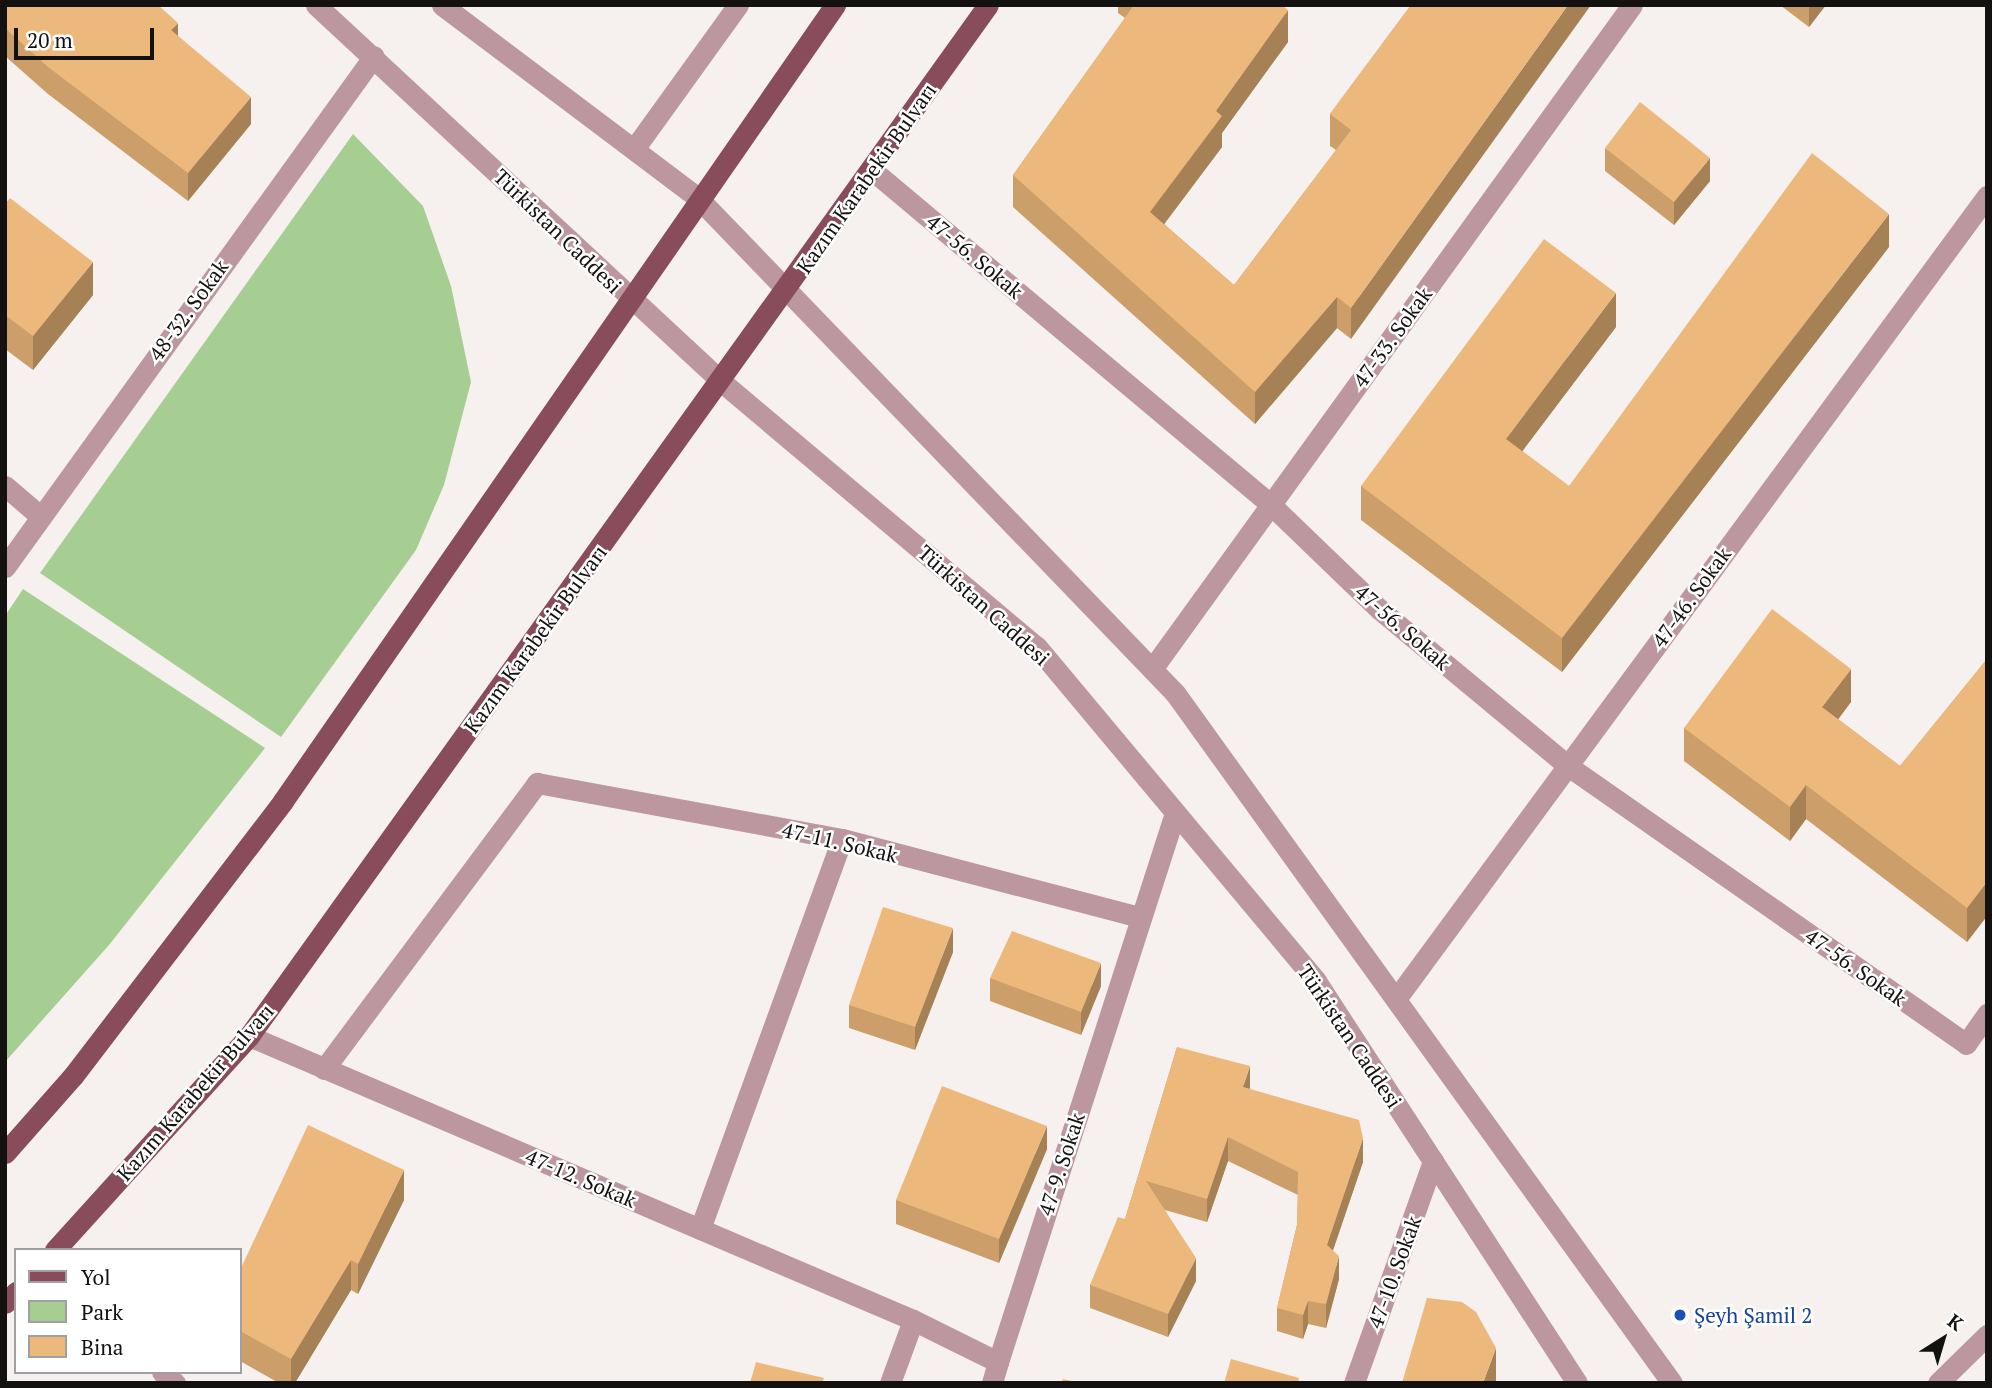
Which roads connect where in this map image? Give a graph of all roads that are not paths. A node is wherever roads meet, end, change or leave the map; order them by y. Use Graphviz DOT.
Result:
graph roads {
  1 [pos="316,5"];
  2 [pos="442,5"];
  3 [pos="738,5"];
  4 [pos="835,5"];
  5 [pos="988,5"];
  6 [pos="1632,5"];
  7 [pos="374,56"];
  8 [pos="634,149"];
  9 [pos="872,170"];
  10 [pos="698,198"];
  11 [pos="1984,205"];
  12 [pos="786,292"];
  13 [pos="628,297"];
  14 [pos="723,383"];
  15 [pos="5,486"];
  16 [pos="1269,503"];
  17 [pos="39,515"];
  18 [pos="5,567"];
  19 [pos="1152,669"];
  20 [pos="1568,766"];
  21 [pos="1175,813"];
  22 [pos="842,839"];
  23 [pos="1140,918"];
  24 [pos="1396,999"];
  25 [pos="1987,1014"];
  26 [pos="249,1037"];
  27 [pos="324,1069"];
  28 [pos="5,1153"];
  29 [pos="1433,1161"];
  30 [pos="700,1229"];
  31 [pos="57,1248"];
  32 [pos="913,1320"];
  33 [pos="1987,1335"];
  34 [pos="995,1373"];
  35 [pos="890,1383"];
  36 [pos="1354,1383"];
  37 [pos="1577,1383"];
  38 [pos="1672,1383"];
  39 [pos="1938,1383"];
  1 -- 7 [label="street, Türkistan Caddesi"];
  2 -- 8 [label="street"];
  3 -- 8 [label="street"];
  4 -- 10 [label="main road"];
  5 -- 9 [label="main road, Kazım Karabekir Bulvarı"];
  6 -- 16 [label="street, 47-33. Sokak"];
  7 -- 13 [label="street, Türkistan Caddesi"];
  7 -- 17 [label="street, 48-32. Sokak"];
  8 -- 10 [label="street"];
  9 -- 12 [label="main road, Kazım Karabekir Bulvarı"];
  9 -- 16 [label="street, 47-56. Sokak"];
  10 -- 12 [label="street"];
  10 -- 13 [label="main road"];
  11 -- 20 [label="street, 47-46. Sokak"];
  12 -- 14 [label="main road, Kazım Karabekir Bulvarı"];
  12 -- 19 [label="street"];
  13 -- 14 [label="street, Türkistan Caddesi"];
  13 -- 28 [label="main road"];
  14 -- 21 [label="street, Türkistan Caddesi"];
  14 -- 26 [label="main road, Kazım Karabekir Bulvarı"];
  15 -- 17 [label="street"];
  16 -- 19 [label="street, 47-33. Sokak"];
  16 -- 20 [label="street, 47-56. Sokak"];
  17 -- 18 [label="street, 48-32. Sokak"];
  19 -- 24 [label="street"];
  20 -- 24 [label="street, 47-46. Sokak"];
  20 -- 25 [label="street, 47-56. Sokak"];
  21 -- 23 [label="street, 47-9. Sokak"];
  21 -- 29 [label="street, Türkistan Caddesi"];
  22 -- 23 [label="street, 47-11. Sokak"];
  22 -- 27 [label="street, 47-11. Sokak"];
  22 -- 30 [label="street"];
  23 -- 34 [label="street, 47-9. Sokak"];
  24 -- 38 [label="street"];
  26 -- 27 [label="street, 47-12. Sokak"];
  26 -- 31 [label="main road, Kazım Karabekir Bulvarı"];
  27 -- 30 [label="street, 47-12. Sokak"];
  29 -- 36 [label="street, 47-10. Sokak"];
  29 -- 37 [label="street, Türkistan Caddesi"];
  30 -- 32 [label="street, 47-12. Sokak"];
  32 -- 34 [label="street, 47-9. Sokak"];
  32 -- 35 [label="street"];
  33 -- 39 [label="street"];
}
